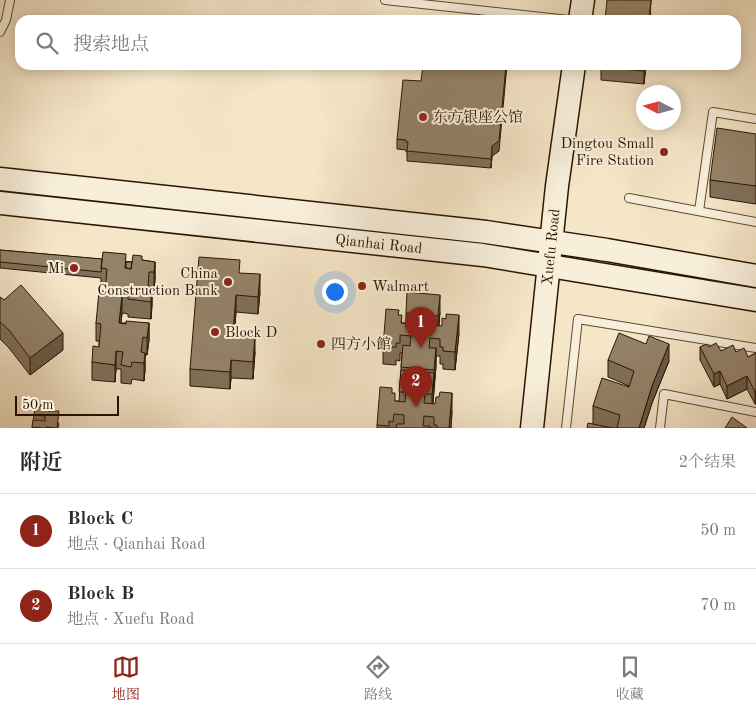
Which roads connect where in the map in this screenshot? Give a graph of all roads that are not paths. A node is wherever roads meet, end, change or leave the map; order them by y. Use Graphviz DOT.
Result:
graph roads {
  1 [pos="10,0"];
  2 [pos="385,0"];
  3 [pos="569,0"];
  4 [pos="582,0"];
  5 [pos="522,15"];
  6 [pos="568,15"];
  7 [pos="580,15"];
  8 [pos="0,32"];
  9 [pos="559,70"];
  10 [pos="573,70"];
  11 [pos="756,119"];
  12 [pos="0,179"];
  13 [pos="629,198"];
  14 [pos="0,203"];
  15 [pos="699,211"];
  16 [pos="756,222"];
  17 [pos="545,241"];
  18 [pos="543,264"];
  19 [pos="756,276"];
  20 [pos="756,300"];
  21 [pos="756,348"];
  22 [pos="756,412"];
  23 [pos="521,428"];
  24 [pos="532,428"];
  25 [pos="566,428"];
  26 [pos="660,428"];
  1 -- 8 [label="lane"];
  2 -- 5 [label="lane"];
  3 -- 6 [label="main road"];
  4 -- 7 [label="main road"];
  9 -- 17 [label="main road, Xuefu Road"];
  10 -- 17 [label="main road, Xuefu Road"];
  11 -- 15 [label="lane"];
  12 -- 17 [label="main road, Qianhai Road"];
  13 -- 15 [label="lane"];
  14 -- 18 [label="main road, Qianhai Road"];
  15 -- 16 [label="lane"];
  17 -- 18 [label="main road, Xuefu Road"];
  17 -- 19 [label="main road, Qianhai Road"];
  18 -- 20 [label="main road, Qianhai Road"];
  18 -- 23 [label="main road, Xuefu Road"];
  18 -- 24 [label="main road, Xuefu Road"];
  21 -- 25 [label="lane"];
  22 -- 26 [label="lane"];
}
